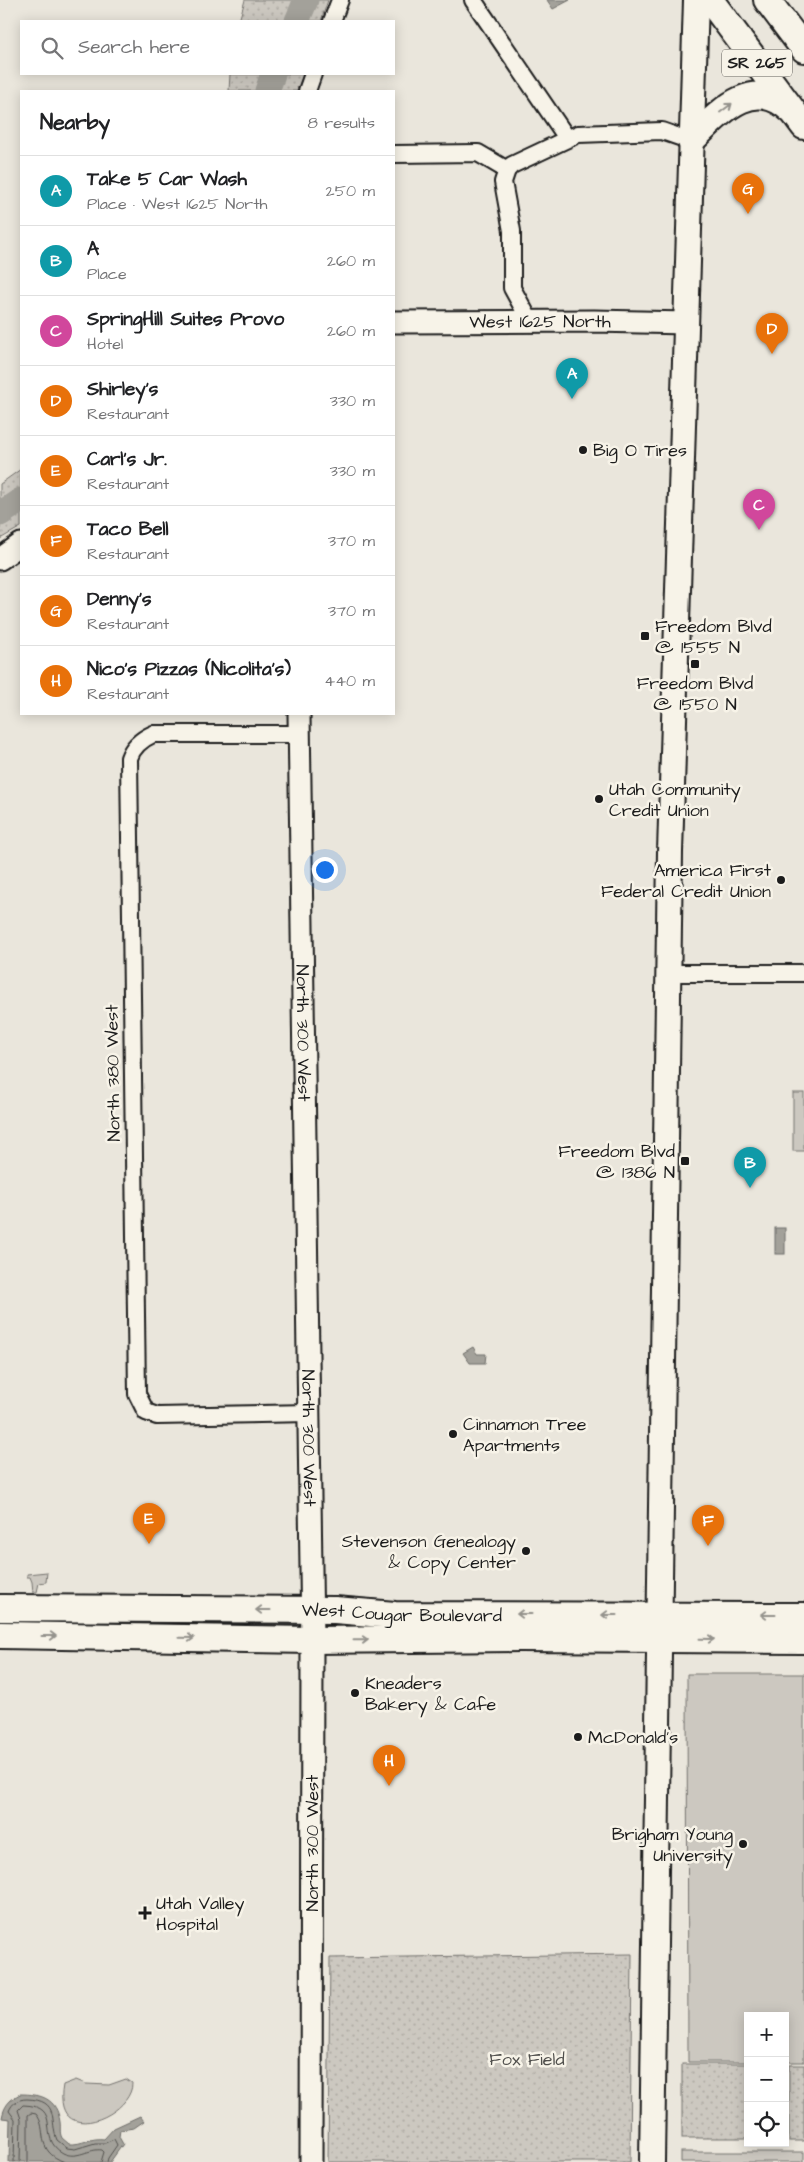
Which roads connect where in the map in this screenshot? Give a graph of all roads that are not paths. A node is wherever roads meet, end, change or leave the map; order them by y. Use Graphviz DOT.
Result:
graph roads {
  1 [pos="340,0"];
  2 [pos="473,0"];
  3 [pos="696,0"];
  4 [pos="710,0"];
  5 [pos="767,0"];
  6 [pos="332,20"];
  7 [pos="804,49"];
  8 [pos="313,75"];
  9 [pos="307,90"];
  10 [pos="799,119"];
  11 [pos="567,138"];
  12 [pos="691,141"];
  13 [pos="395,154"];
  14 [pos="507,170"];
  15 [pos="530,321"];
  16 [pos="395,322"];
  17 [pos="687,322"];
  18 [pos="20,545"];
  19 [pos="0,558"];
  20 [pos="299,724"];
  21 [pos="667,973"];
  22 [pos="804,973"];
  23 [pos="309,1413"];
  24 [pos="0,1608"];
  25 [pos="312,1610"];
  26 [pos="804,1616"];
  27 [pos="0,1636"];
  28 [pos="658,1636"];
  29 [pos="312,1640"];
  30 [pos="804,1640"];
  31 [pos="311,2162"];
  32 [pos="652,2162"];
  1 -- 6 [label="street"];
  2 -- 11 [label="street"];
  3 -- 12 [label="main road"];
  4 -- 10 [label="main road, SR 265"];
  5 -- 7 [label="main road, SR 265"];
  8 -- 9 [label="street"];
  12 -- 10 [label="main road, one-way"];
  11 -- 12 [label="street"];
  11 -- 14 [label="street"];
  12 -- 17 [label="main road"];
  13 -- 14 [label="street"];
  14 -- 15 [label="street"];
  15 -- 16 [label="street, West 1625 North"];
  15 -- 17 [label="street, West 1625 North"];
  17 -- 21 [label="main road"];
  18 -- 19 [label="street"];
  20 -- 23 [label="street, North 300 West"];
  20 -- 23 [label="street, North 380 West"];
  21 -- 22 [label="street"];
  21 -- 28 [label="main road"];
  23 -- 25 [label="street, North 300 West"];
  25 -- 24 [label="main road, West Cougar Boulevard, one-way"];
  28 -- 25 [label="main road, West Cougar Boulevard, one-way"];
  25 -- 29 [label="street, North 300 West"];
  26 -- 28 [label="main road, West Cougar Boulevard, one-way"];
  27 -- 29 [label="main road, West Cougar Boulevard, one-way"];
  29 -- 28 [label="main road, West Cougar Boulevard, one-way"];
  28 -- 30 [label="main road, West Cougar Boulevard, one-way"];
  28 -- 32 [label="main road"];
  29 -- 31 [label="street, North 300 West"];
}
